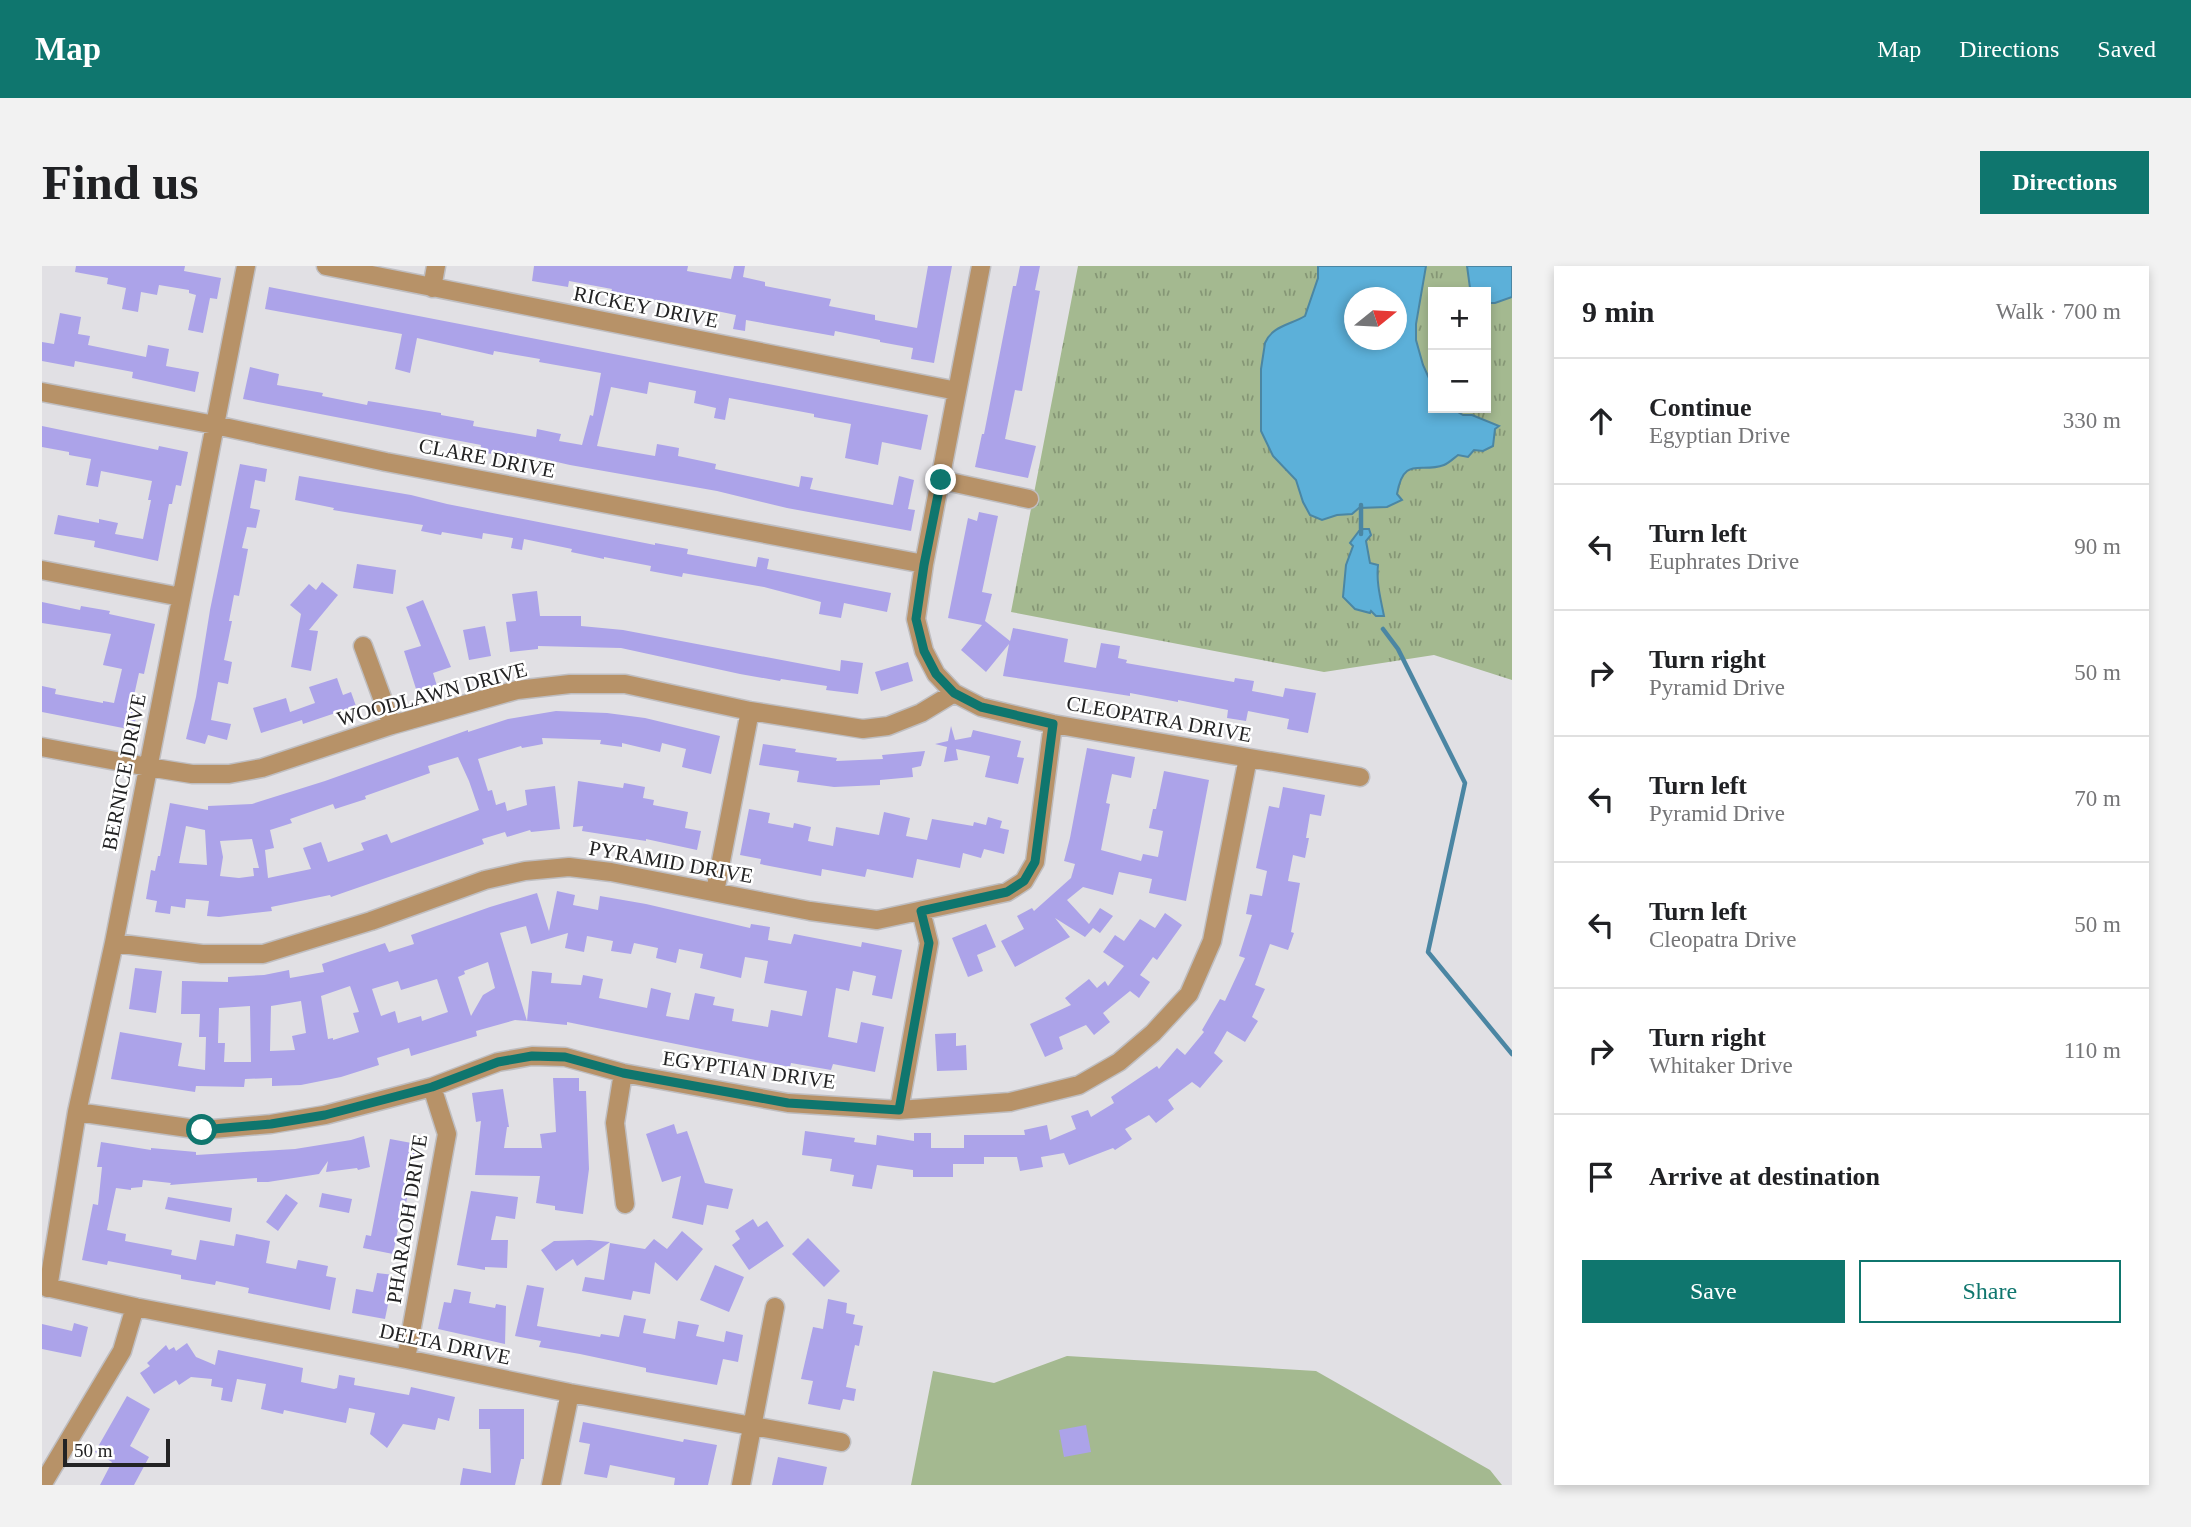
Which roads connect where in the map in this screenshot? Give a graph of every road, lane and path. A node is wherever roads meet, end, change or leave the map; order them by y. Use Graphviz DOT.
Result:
graph roads {
  1 [pos="246,266"];
  2 [pos="326,266"];
  3 [pos="436,266"];
  4 [pos="981,266"];
  5 [pos="432,288"];
  6 [pos="957,391"];
  7 [pos="42,392"];
  8 [pos="215,425"];
  9 [pos="941,480"];
  10 [pos="1029,499"];
  11 [pos="924,565"];
  12 [pos="42,570"];
  13 [pos="181,597"];
  14 [pos="363,646"];
  15 [pos="954,693"];
  16 [pos="750,710"];
  17 [pos="1053,724"];
  18 [pos="392,725"];
  19 [pos="42,747"];
  20 [pos="1248,758"];
  21 [pos="148,767"];
  22 [pos="1360,777"];
  23 [pos="715,891"];
  24 [pos="921,911"];
  25 [pos="114,943"];
  26 [pos="623,1073"];
  27 [pos="432,1087"];
  28 [pos="899,1110"];
  29 [pos="77,1112"];
  30 [pos="625,1204"];
  31 [pos="45,1287"];
  32 [pos="135,1307"];
  33 [pos="775,1307"];
  34 [pos="406,1359"];
  35 [pos="570,1393"];
  36 [pos="754,1425"];
  37 [pos="841,1442"];
  38 [pos="42,1485"];
  39 [pos="551,1485"];
  40 [pos="741,1485"];
  1 -- 8 [label="street, BERNICE DRIVE"];
  2 -- 5 [label="street, RICKEY DRIVE"];
  3 -- 5 [label="street"];
  4 -- 6 [label="street"];
  5 -- 6 [label="street, RICKEY DRIVE"];
  6 -- 9 [label="street"];
  7 -- 8 [label="street, CLARE DRIVE"];
  8 -- 11 [label="street, CLARE DRIVE"];
  8 -- 13 [label="street, BERNICE DRIVE"];
  9 -- 10 [label="street"];
  9 -- 11 [label="street"];
  11 -- 15 [label="street"];
  12 -- 13 [label="street"];
  13 -- 21 [label="street, BERNICE DRIVE"];
  14 -- 18 [label="street"];
  15 -- 16 [label="street, WOODLAWN DRIVE"];
  15 -- 17 [label="street, CLEOPATRA DRIVE"];
  16 -- 18 [label="street, WOODLAWN DRIVE"];
  16 -- 23 [label="street"];
  17 -- 20 [label="street, CLEOPATRA DRIVE"];
  17 -- 24 [label="street, PYRAMID DRIVE"];
  18 -- 21 [label="street, WOODLAWN DRIVE"];
  19 -- 21 [label="street, WOODLAWN DRIVE"];
  20 -- 22 [label="street, CLEOPATRA DRIVE"];
  20 -- 28 [label="street, EGYPTIAN DRIVE"];
  21 -- 25 [label="street, BERNICE DRIVE"];
  23 -- 24 [label="street, PYRAMID DRIVE"];
  23 -- 25 [label="street, PYRAMID DRIVE"];
  24 -- 28 [label="street"];
  25 -- 29 [label="street, BERNICE DRIVE"];
  26 -- 27 [label="street, EGYPTIAN DRIVE"];
  26 -- 28 [label="street, EGYPTIAN DRIVE"];
  26 -- 30 [label="street"];
  27 -- 29 [label="street, EGYPTIAN DRIVE"];
  27 -- 34 [label="street, PHARAOH DRIVE"];
  29 -- 31 [label="street, BERNICE DRIVE"];
  31 -- 32 [label="street, DELTA DRIVE"];
  32 -- 34 [label="street, DELTA DRIVE"];
  32 -- 38 [label="street"];
  33 -- 36 [label="street"];
  34 -- 35 [label="street, DELTA DRIVE"];
  35 -- 36 [label="street, DELTA DRIVE"];
  35 -- 39 [label="street"];
  36 -- 37 [label="street, DELTA DRIVE"];
  36 -- 40 [label="street"];
}
